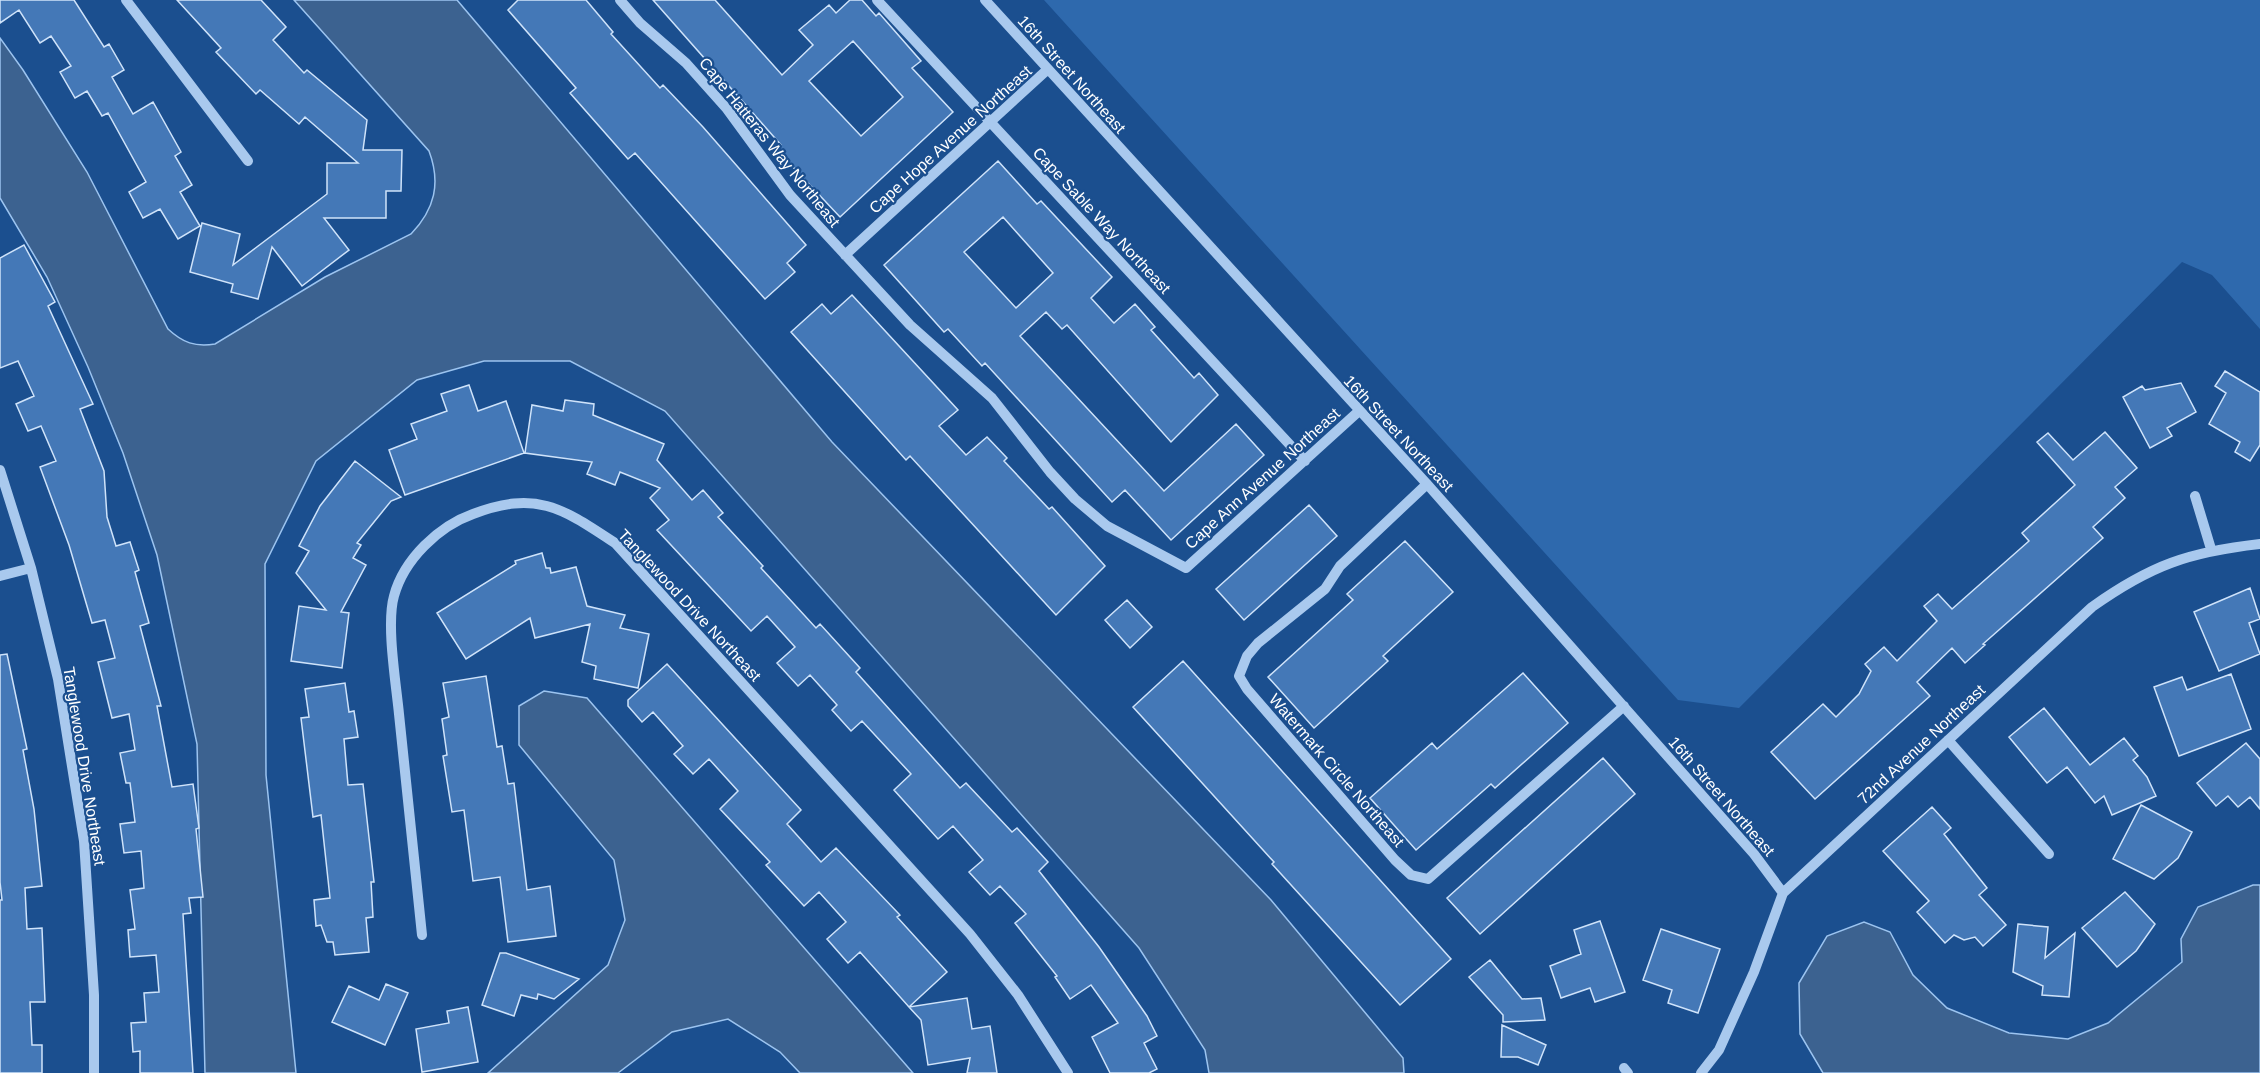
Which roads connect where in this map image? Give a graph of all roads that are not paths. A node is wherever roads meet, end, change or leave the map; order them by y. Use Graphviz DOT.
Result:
graph roads {
  1 [pos="126,0"];
  2 [pos="620,0"];
  3 [pos="877,0"];
  4 [pos="985,0"];
  5 [pos="1048,69"];
  6 [pos="990,122"];
  7 [pos="248,161"];
  8 [pos="845,255"];
  9 [pos="1359,411"];
  10 [pos="1305,461"];
  11 [pos="0,470"];
  12 [pos="1427,484"];
  13 [pos="2194,496"];
  14 [pos="2260,544"];
  15 [pos="2211,549"];
  16 [pos="31,568"];
  17 [pos="1186,568"];
  18 [pos="0,576"];
  19 [pos="1624,706"];
  20 [pos="1948,740"];
  21 [pos="2049,854"];
  22 [pos="1783,893"];
  23 [pos="422,935"];
  24 [pos="94,1073"];
  25 [pos="1068,1073"];
  26 [pos="1701,1073"];
  1 -- 7 [label="street"];
  2 -- 8 [label="street, Cape Hatteras Way Northeast"];
  3 -- 6 [label="street, Cape Sable Way Northeast"];
  4 -- 5 [label="street, 16th Street Northeast"];
  5 -- 6 [label="street, Cape Hope Avenue Northeast"];
  5 -- 9 [label="street, 16th Street Northeast"];
  6 -- 8 [label="street, Cape Hope Avenue Northeast"];
  6 -- 10 [label="street, Cape Sable Way Northeast"];
  8 -- 17 [label="street, Cape Hatteras Way Northeast"];
  9 -- 10 [label="street, Cape Ann Avenue Northeast"];
  9 -- 12 [label="street, 16th Street Northeast"];
  10 -- 17 [label="street, Cape Ann Avenue Northeast"];
  11 -- 16 [label="street, Tanglewood Drive Northeast"];
  12 -- 19 [label="street, 16th Street Northeast"];
  12 -- 19 [label="street, Watermark Circle Northeast"];
  13 -- 15 [label="street"];
  14 -- 15 [label="street, 72nd Avenue Northeast"];
  15 -- 20 [label="street, 72nd Avenue Northeast"];
  16 -- 18 [label="street"];
  16 -- 24 [label="street, Tanglewood Drive Northeast"];
  19 -- 22 [label="street, 16th Street Northeast"];
  20 -- 21 [label="street"];
  20 -- 22 [label="street, 72nd Avenue Northeast"];
  22 -- 26 [label="street, 72nd Avenue Northeast"];
  23 -- 25 [label="street, Tanglewood Drive Northeast"];
}
